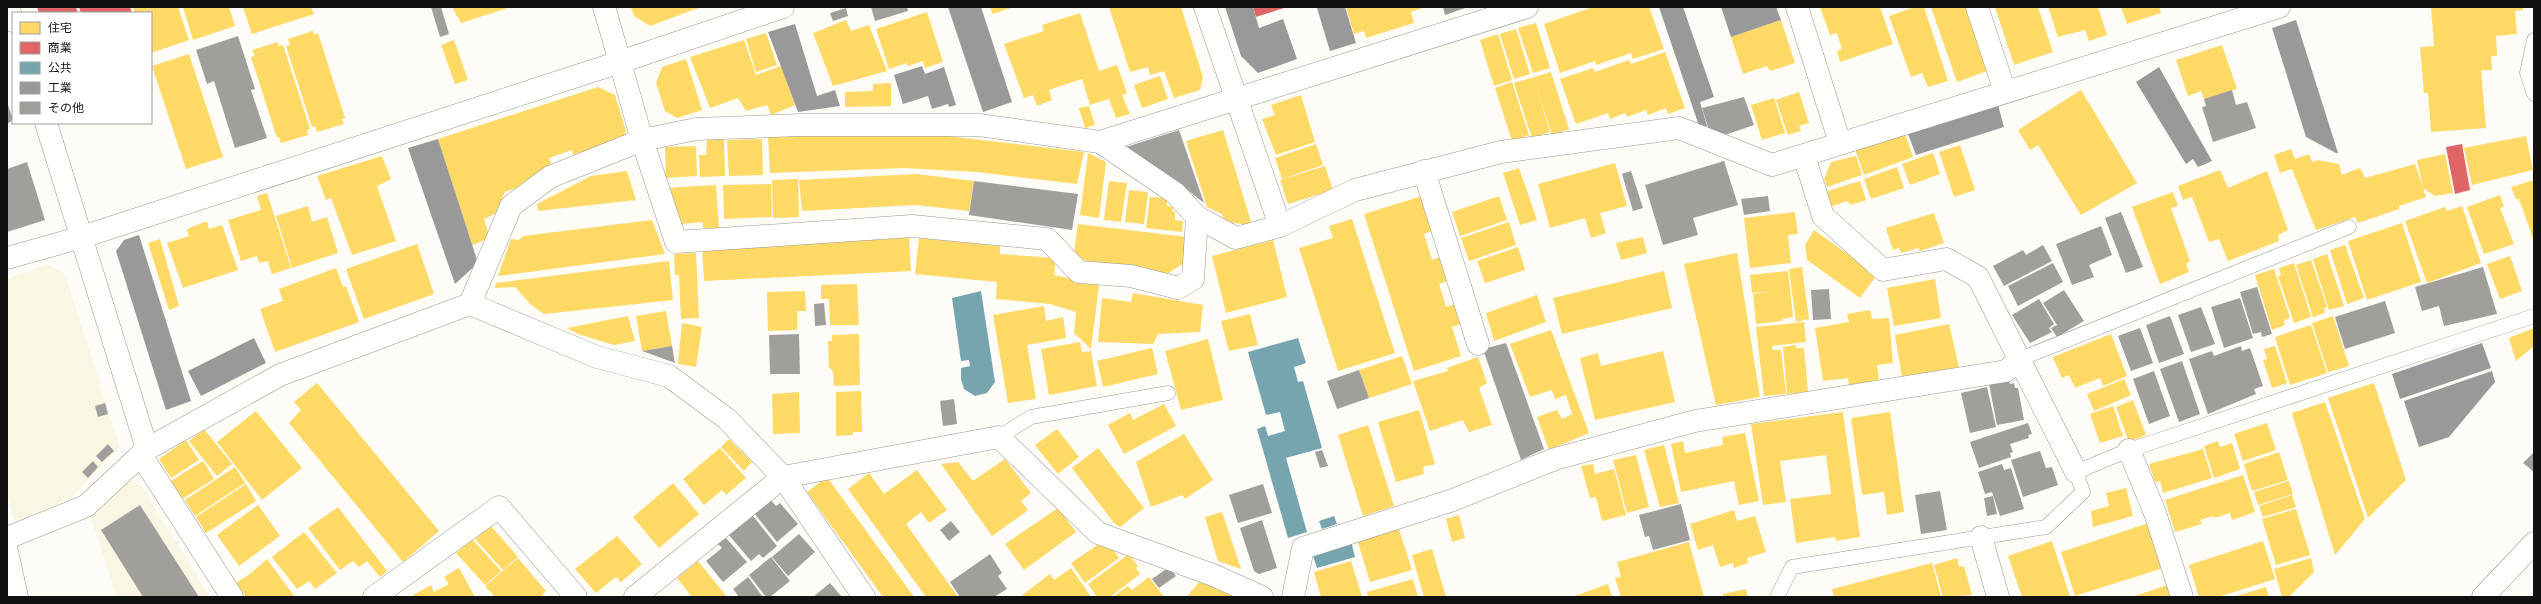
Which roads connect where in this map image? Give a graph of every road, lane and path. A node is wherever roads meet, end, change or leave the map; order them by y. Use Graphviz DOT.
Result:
graph roads {
  1 [pos="8,7"];
  2 [pos="604,7"];
  3 [pos="783,7"];
  4 [pos="1205,7"];
  5 [pos="1527,7"];
  6 [pos="1797,7"];
  7 [pos="1977,7"];
  8 [pos="2279,7"];
  9 [pos="12,18"];
  10 [pos="2534,40"];
  11 [pos="620,62"];
  12 [pos="2005,92"];
  13 [pos="2534,94"];
  14 [pos="1237,99"];
  15 [pos="46,124"];
  16 [pos="642,140"];
  17 [pos="1100,142"];
  18 [pos="1840,143"];
  19 [pos="1804,156"];
  20 [pos="1424,171"];
  21 [pos="1197,217"];
  22 [pos="1280,226"];
  23 [pos="2349,227"];
  24 [pos="82,237"];
  25 [pos="7,258"];
  26 [pos="470,304"];
  27 [pos="2534,316"];
  28 [pos="1478,344"];
  29 [pos="2020,359"];
  30 [pos="1168,393"];
  31 [pos="999,437"];
  32 [pos="2129,450"];
  33 [pos="144,452"];
  34 [pos="2076,472"];
  35 [pos="783,477"];
  36 [pos="1982,537"];
  37 [pos="7,538"];
  38 [pos="2534,543"];
  39 [pos="7,551"];
  40 [pos="17,597"];
  41 [pos="232,597"];
  42 [pos="374,597"];
  43 [pos="576,597"];
  44 [pos="635,597"];
  45 [pos="864,597"];
  46 [pos="1262,597"];
  47 [pos="1293,597"];
  48 [pos="1777,597"];
  49 [pos="1998,597"];
  50 [pos="2182,597"];
  51 [pos="2483,597"];
  1 -- 9 [label="street"];
  2 -- 11 [label="street"];
  3 -- 11 [label="street"];
  4 -- 14 [label="street"];
  5 -- 14 [label="street"];
  6 -- 18 [label="street"];
  7 -- 12 [label="street"];
  8 -- 12 [label="street"];
  10 -- 13 [label="lane"];
  11 -- 16 [label="street"];
  11 -- 24 [label="street"];
  12 -- 18 [label="street"];
  14 -- 17 [label="street"];
  14 -- 22 [label="street"];
  15 -- 24 [label="street"];
  16 -- 17 [label="street"];
  16 -- 21 [label="street"];
  16 -- 26 [label="street"];
  17 -- 21 [label="street"];
  18 -- 19 [label="street"];
  19 -- 20 [label="street"];
  19 -- 29 [label="street"];
  20 -- 22 [label="street"];
  20 -- 28 [label="street"];
  21 -- 22 [label="street"];
  23 -- 29 [label="lane"];
  24 -- 25 [label="street"];
  24 -- 33 [label="street"];
  26 -- 33 [label="street"];
  26 -- 35 [label="street"];
  27 -- 32 [label="lane"];
  29 -- 34 [label="street"];
  29 -- 47 [label="street"];
  30 -- 31 [label="lane"];
  31 -- 35 [label="street"];
  31 -- 46 [label="street"];
  32 -- 34 [label="lane"];
  32 -- 50 [label="street"];
  33 -- 37 [label="street"];
  33 -- 41 [label="street"];
  34 -- 36 [label="lane"];
  35 -- 44 [label="street"];
  35 -- 45 [label="street"];
  36 -- 48 [label="lane"];
  36 -- 49 [label="street"];
  38 -- 51 [label="street"];
  39 -- 40 [label="street"];
  42 -- 43 [label="street"];
}
